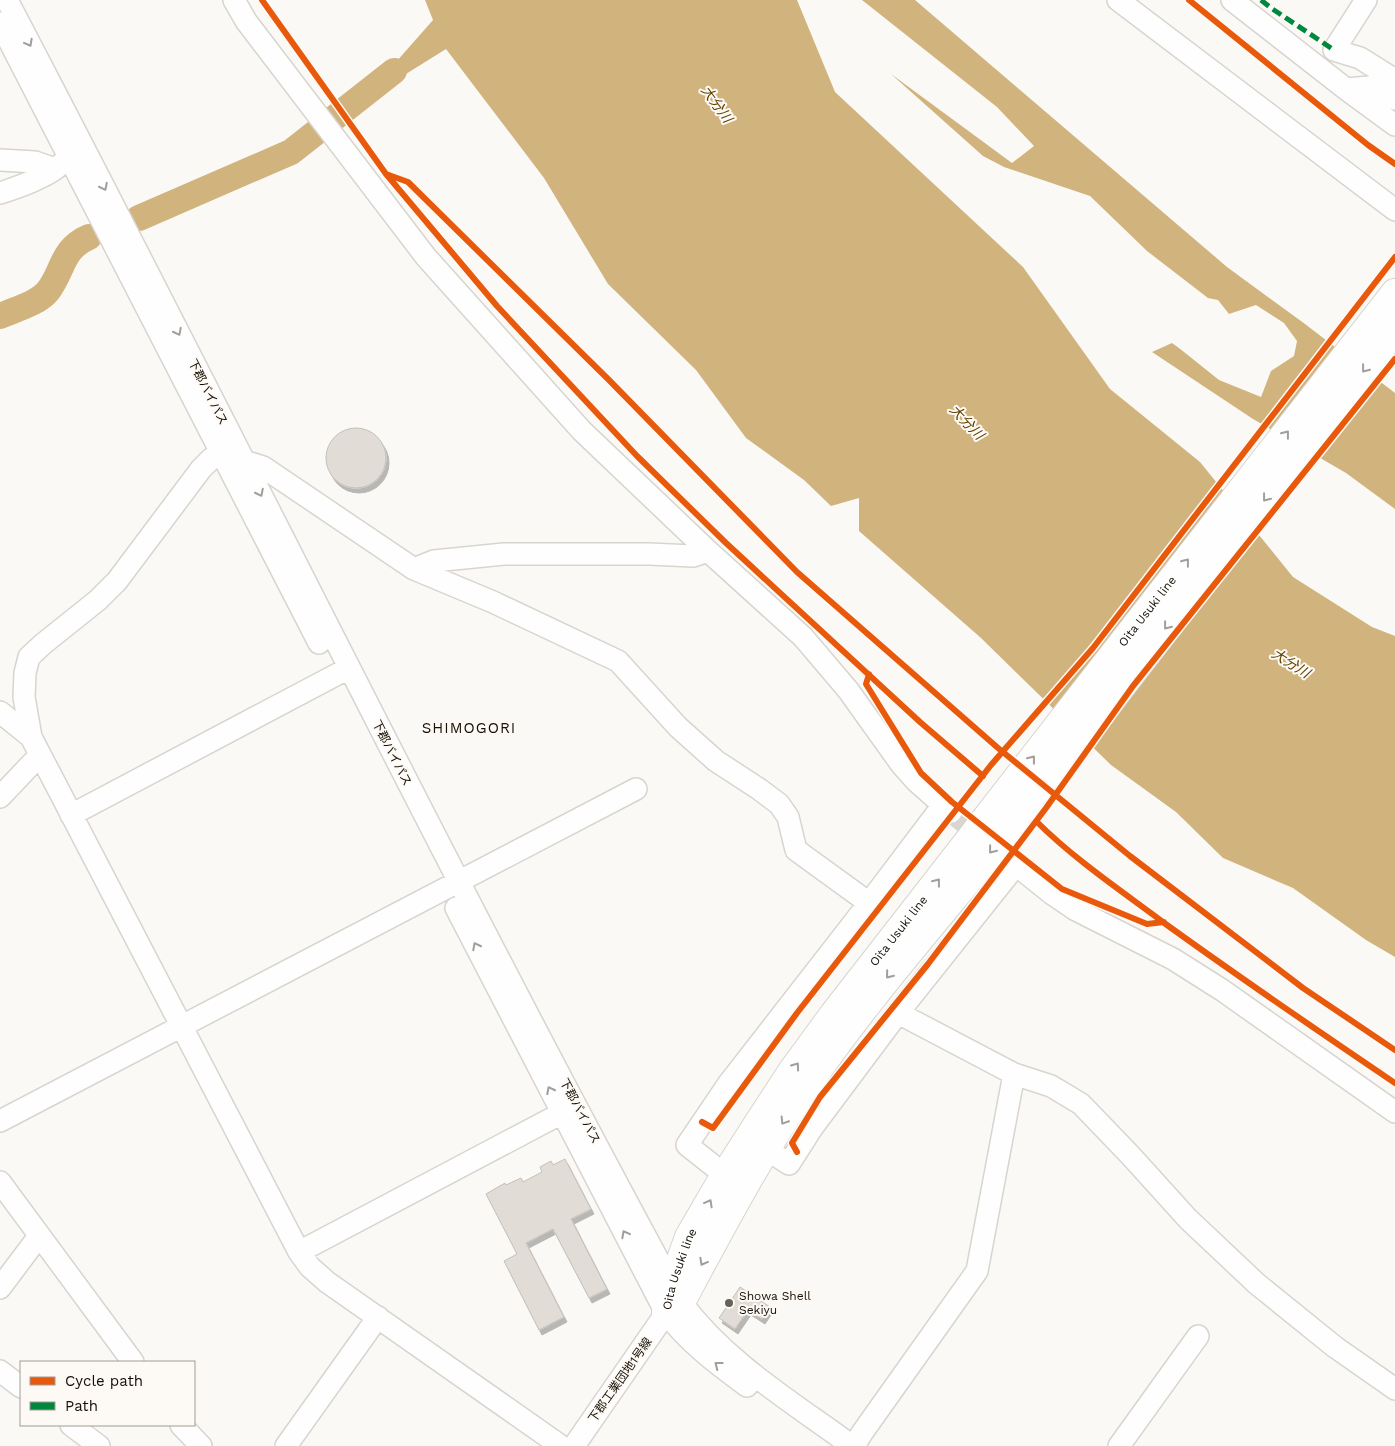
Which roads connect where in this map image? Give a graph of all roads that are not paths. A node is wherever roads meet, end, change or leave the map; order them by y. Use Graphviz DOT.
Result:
graph roads {
  1 [pos="7,0"];
  2 [pos="234,0"];
  3 [pos="1118,0"];
  4 [pos="1232,0"];
  5 [pos="1366,0"];
  6 [pos="0,23"];
  7 [pos="1395,80"];
  8 [pos="1346,89"];
  9 [pos="1395,99"];
  10 [pos="1395,125"];
  11 [pos="70,158"];
  12 [pos="0,160"];
  13 [pos="0,193"];
  14 [pos="1395,210"];
  15 [pos="1395,286"];
  16 [pos="1395,293"];
  17 [pos="1386,323"];
  18 [pos="222,452"];
  19 [pos="244,461"];
  20 [pos="708,551"];
  21 [pos="414,569"];
  22 [pos="342,671"];
  23 [pos="0,712"];
  24 [pos="35,746"];
  25 [pos="636,789"];
  26 [pos="0,797"];
  27 [pos="1013,805"];
  28 [pos="71,815"];
  29 [pos="452,886"];
  30 [pos="869,903"];
  31 [pos="898,1013"];
  32 [pos="181,1028"];
  33 [pos="1014,1074"];
  34 [pos="1395,1112"];
  35 [pos="562,1113"];
  36 [pos="0,1121"];
  37 [pos="766,1150"];
  38 [pos="724,1175"];
  39 [pos="0,1182"];
  40 [pos="39,1236"];
  41 [pos="299,1252"];
  42 [pos="0,1288"];
  43 [pos="673,1300"];
  44 [pos="378,1317"];
  45 [pos="1198,1336"];
  46 [pos="131,1361"];
  47 [pos="0,1371"];
  48 [pos="20,1386"];
  49 [pos="1395,1389"];
  50 [pos="72,1426"];
  51 [pos="181,1426"];
  52 [pos="99,1446"];
  53 [pos="201,1446"];
  54 [pos="286,1446"];
  55 [pos="560,1446"];
  56 [pos="574,1446"];
  57 [pos="828,1446"];
  58 [pos="853,1446"];
  59 [pos="1119,1446"];
  1 -- 11 [label="street, 下郡バイパス, one-way"];
  2 -- 20 [label="street"];
  3 -- 14 [label="street"];
  4 -- 8 [label="street"];
  5 -- 7 [label="street"];
  6 -- 11 [label="street, 下郡バイパス"];
  8 -- 9 [label="street"];
  8 -- 10 [label="street"];
  11 -- 12 [label="street"];
  11 -- 13 [label="street"];
  11 -- 18 [label="street, 下郡バイパス"];
  11 -- 19 [label="street, 下郡バイパス, one-way"];
  15 -- 17 [label="main road"];
  16 -- 17 [label="main road, Oita Usuki line"];
  17 -- 27 [label="main road, Oita Usuki line"];
  18 -- 22 [label="street, 下郡バイパス"];
  18 -- 24 [label="street"];
  19 -- 21 [label="street"];
  19 -- 22 [label="street, 下郡バイパス, one-way"];
  20 -- 21 [label="street"];
  20 -- 30 [label="street"];
  21 -- 30 [label="street"];
  22 -- 28 [label="street"];
  22 -- 29 [label="street, 下郡バイパス"];
  23 -- 24 [label="street"];
  24 -- 26 [label="street"];
  24 -- 28 [label="street"];
  25 -- 29 [label="street"];
  27 -- 37 [label="main road, Oita Usuki line, one-way"];
  38 -- 27 [label="main road, Oita Usuki line, one-way"];
  28 -- 32 [label="street"];
  29 -- 32 [label="street"];
  35 -- 29 [label="street, 下郡バイパス, one-way"];
  29 -- 43 [label="street, 下郡バイパス"];
  30 -- 38 [label="street"];
  31 -- 33 [label="street"];
  31 -- 34 [label="street"];
  31 -- 37 [label="street"];
  32 -- 36 [label="street"];
  32 -- 41 [label="street"];
  33 -- 49 [label="street"];
  33 -- 58 [label="street"];
  35 -- 41 [label="street"];
  43 -- 35 [label="street, 下郡バイパス, one-way"];
  37 -- 43 [label="main road, Oita Usuki line, one-way"];
  43 -- 38 [label="main road, Oita Usuki line, one-way"];
  39 -- 40 [label="street"];
  40 -- 42 [label="street"];
  40 -- 46 [label="street"];
  41 -- 44 [label="street"];
  43 -- 56 [label="street, 下郡工業団地1号線"];
  57 -- 43 [label="street, 下郡バイパス, one-way"];
  43 -- 58 [label="street, 下郡バイパス"];
  44 -- 54 [label="street"];
  44 -- 55 [label="street"];
  45 -- 59 [label="street"];
  47 -- 48 [label="street"];
  50 -- 52 [label="street"];
  51 -- 53 [label="street"];
}
